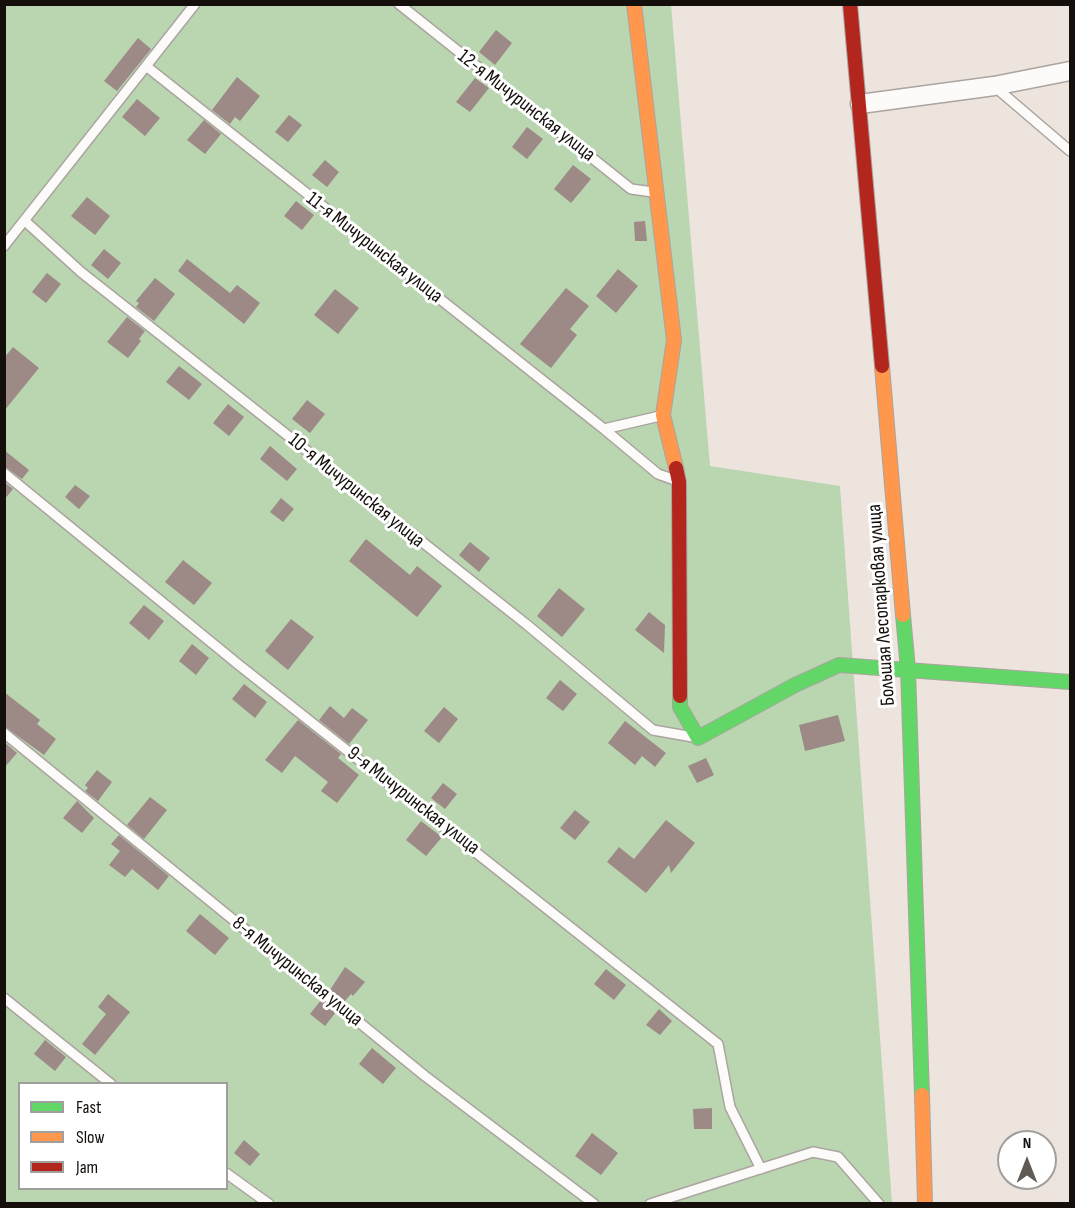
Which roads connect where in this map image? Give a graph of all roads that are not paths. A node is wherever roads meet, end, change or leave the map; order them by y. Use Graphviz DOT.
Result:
graph roads {
  1 [pos="195,4"];
  2 [pos="399,4"];
  3 [pos="634,4"];
  4 [pos="850,4"];
  5 [pos="146,66"];
  6 [pos="1071,71"];
  7 [pos="994,86"];
  8 [pos="860,104"];
  9 [pos="1071,151"];
  10 [pos="659,193"];
  11 [pos="25,221"];
  12 [pos="4,246"];
  13 [pos="663,415"];
  14 [pos="604,429"];
  15 [pos="4,473"];
  16 [pos="679,482"];
  17 [pos="908,669"];
  18 [pos="1071,682"];
  19 [pos="4,733"];
  20 [pos="698,738"];
  21 [pos="4,998"];
  22 [pos="110,1082"];
  23 [pos="761,1169"];
  24 [pos="228,1174"];
  25 [pos="268,1203"];
  26 [pos="594,1203"];
  27 [pos="650,1203"];
  28 [pos="879,1203"];
  29 [pos="925,1203"];
  1 -- 5 [label="lane"];
  2 -- 10 [label="lane, 12-я Мичуринская улица"];
  3 -- 10 [label="main road"];
  4 -- 8 [label="main road, Большая Лесопарковая улица"];
  5 -- 11 [label="lane"];
  5 -- 14 [label="lane, 11-я Мичуринская улица"];
  6 -- 7 [label="street"];
  7 -- 8 [label="street"];
  7 -- 9 [label="lane"];
  8 -- 17 [label="main road, Большая Лесопарковая улица"];
  10 -- 13 [label="main road"];
  11 -- 12 [label="lane"];
  11 -- 20 [label="lane, 10-я Мичуринская улица"];
  13 -- 14 [label="lane"];
  13 -- 16 [label="main road"];
  14 -- 16 [label="lane, 11-я Мичуринская улица"];
  15 -- 23 [label="lane, 9-я Мичуринская улица"];
  16 -- 20 [label="main road"];
  17 -- 18 [label="main road"];
  17 -- 20 [label="main road"];
  17 -- 29 [label="main road, Большая Лесопарковая улица"];
  19 -- 26 [label="lane, 8-я Мичуринская улица"];
  21 -- 22 [label="lane"];
  23 -- 27 [label="lane"];
  23 -- 28 [label="lane"];
  24 -- 25 [label="lane"];
}
